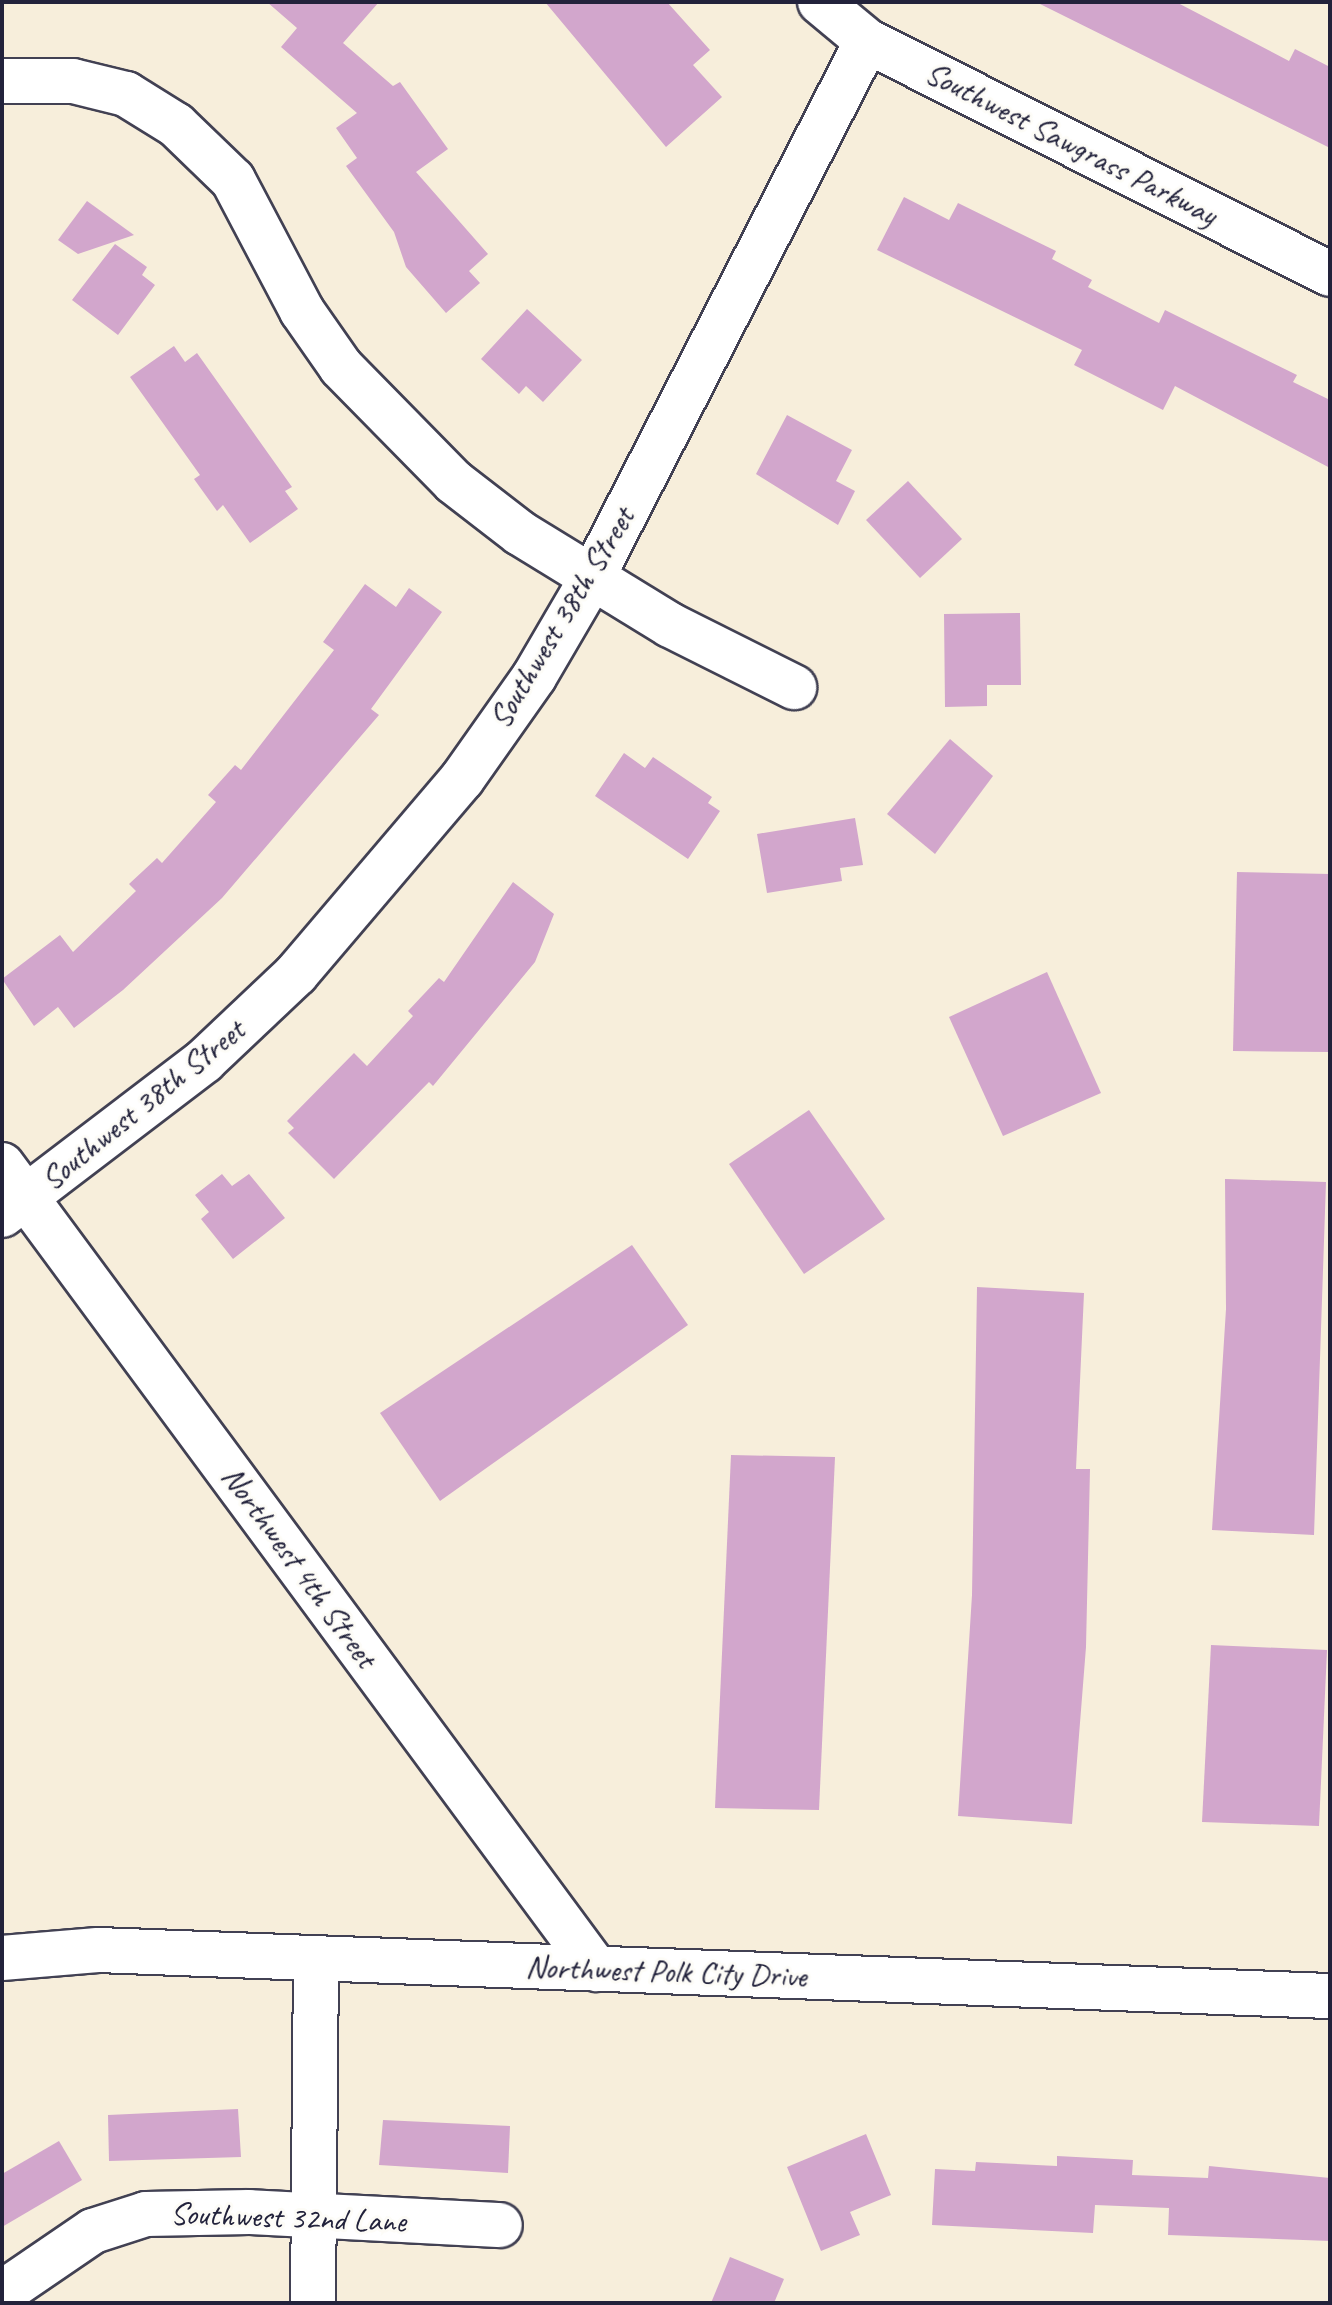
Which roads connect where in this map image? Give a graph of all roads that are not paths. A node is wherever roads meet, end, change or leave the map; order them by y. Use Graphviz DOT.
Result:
graph roads {
  1 [pos="820,2"];
  2 [pos="867,41"];
  3 [pos="2,81"];
  4 [pos="1330,274"];
  5 [pos="593,576"];
  6 [pos="794,687"];
  7 [pos="10,1193"];
  8 [pos="2,1958"];
  9 [pos="316,1962"];
  10 [pos="596,1969"];
  11 [pos="1330,1996"];
  12 [pos="313,2215"];
  13 [pos="500,2225"];
  14 [pos="2,2293"];
  15 [pos="313,2303"];
  1 -- 2 [label="street, Southwest Sawgrass Parkway"];
  2 -- 4 [label="street, Southwest Sawgrass Parkway"];
  2 -- 5 [label="street, Southwest 38th Street"];
  3 -- 5 [label="street"];
  5 -- 6 [label="street"];
  5 -- 7 [label="street, Southwest 38th Street"];
  7 -- 10 [label="street, Northwest 4th Street"];
  8 -- 9 [label="street, Northwest Polk City Drive"];
  9 -- 10 [label="street, Northwest Polk City Drive"];
  9 -- 12 [label="street"];
  10 -- 11 [label="street, Northwest Polk City Drive"];
  12 -- 13 [label="street, Southwest 32nd Lane"];
  12 -- 14 [label="street, Southwest 32nd Lane"];
  12 -- 15 [label="street"];
}
